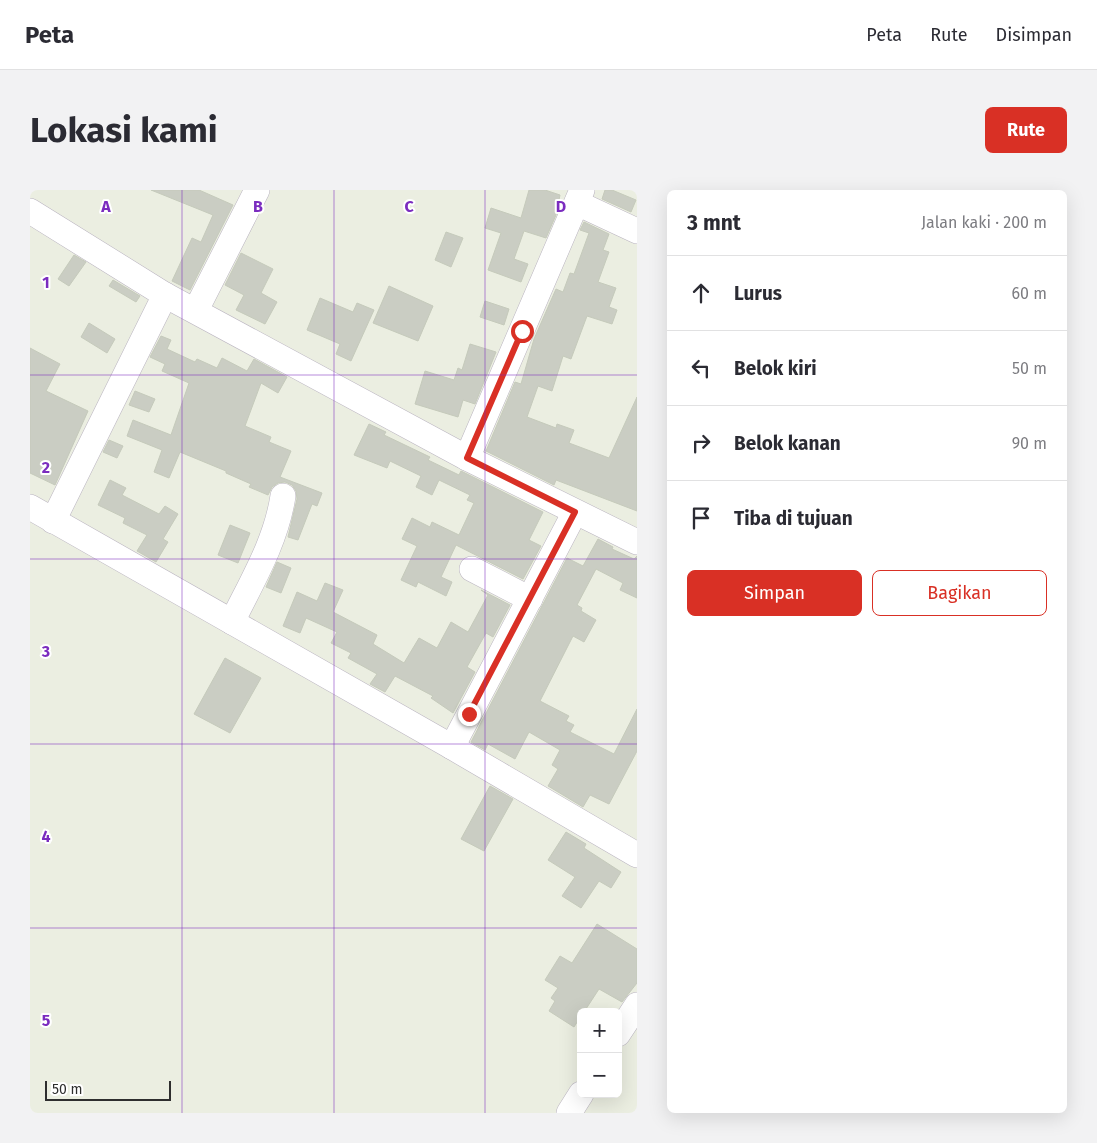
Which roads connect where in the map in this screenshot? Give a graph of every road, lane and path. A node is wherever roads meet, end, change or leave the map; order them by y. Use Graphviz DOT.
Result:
graph roads {
  1 [pos="257,190"];
  2 [pos="579,197"];
  3 [pos="30,211"];
  4 [pos="637,231"];
  5 [pos="165,294"];
  6 [pos="196,310"];
  7 [pos="467,458"];
  8 [pos="282,496"];
  9 [pos="30,507"];
  10 [pos="575,512"];
  11 [pos="53,520"];
  12 [pos="637,542"];
  13 [pos="472,569"];
  14 [pos="530,599"];
  15 [pos="232,622"];
  16 [pos="452,747"];
  17 [pos="637,855"];
  18 [pos="637,1005"];
  19 [pos="622,1028"];
  20 [pos="578,1098"];
  21 [pos="569,1113"];
  1 -- 6 [label="street"];
  2 -- 4 [label="street"];
  2 -- 7 [label="street"];
  3 -- 5 [label="street"];
  5 -- 6 [label="street"];
  5 -- 11 [label="street"];
  6 -- 7 [label="street"];
  7 -- 10 [label="street"];
  8 -- 15 [label="street"];
  9 -- 11 [label="street"];
  10 -- 12 [label="street"];
  10 -- 14 [label="street"];
  11 -- 15 [label="street"];
  13 -- 14 [label="street"];
  14 -- 16 [label="street"];
  15 -- 16 [label="street"];
  16 -- 17 [label="street"];
  18 -- 19 [label="street"];
  20 -- 21 [label="street"];
}
